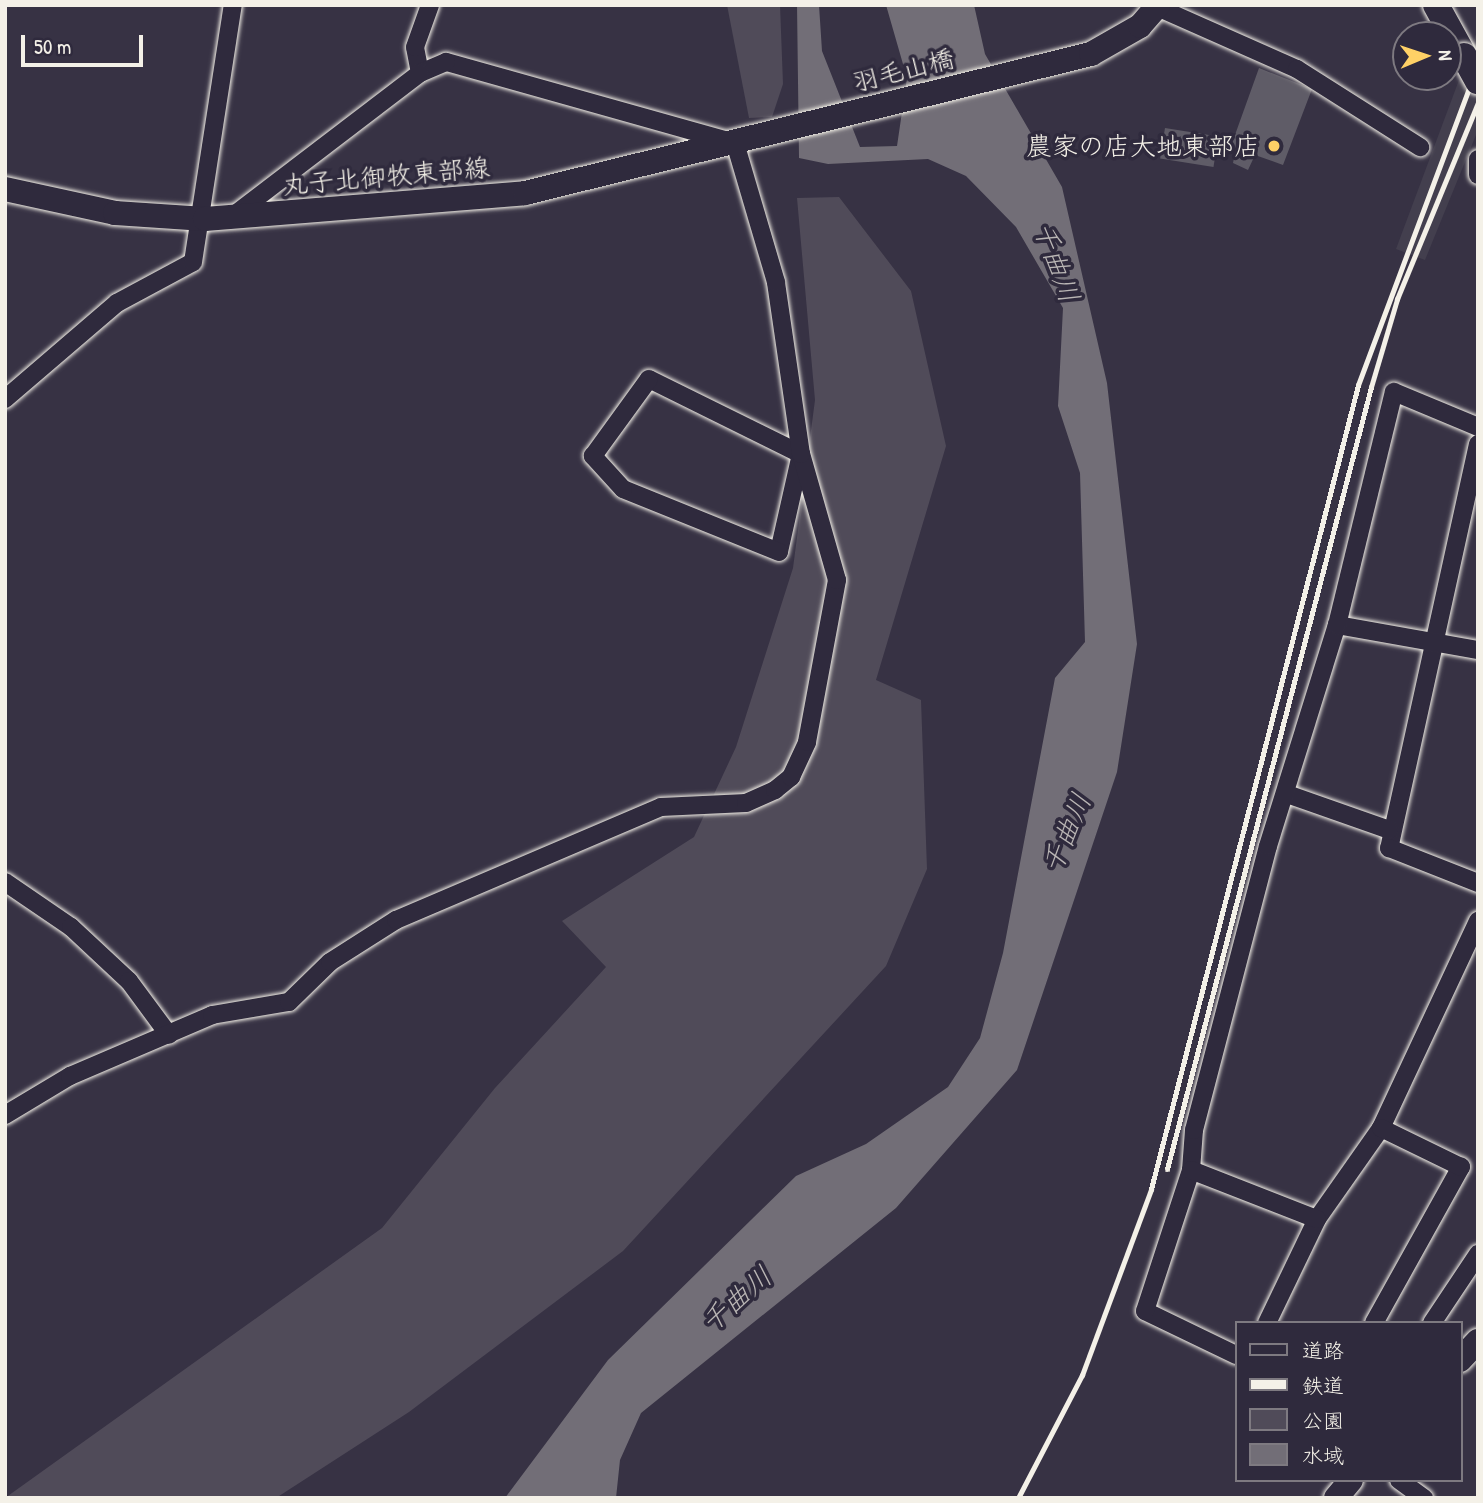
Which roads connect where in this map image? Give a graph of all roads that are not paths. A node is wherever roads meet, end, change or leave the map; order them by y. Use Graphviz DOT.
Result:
graph roads {
  1 [pos="233,5"];
  2 [pos="430,5"];
  3 [pos="1436,5"];
  4 [pos="1157,6"];
  5 [pos="420,73"];
  6 [pos="1478,81"];
  7 [pos="767,133"];
  8 [pos="734,143"];
  9 [pos="1420,147"];
  10 [pos="1478,159"];
  11 [pos="1478,174"];
  12 [pos="5,189"];
  13 [pos="231,218"];
  14 [pos="205,219"];
  15 [pos="5,399"];
  16 [pos="1478,427"];
  17 [pos="1478,444"];
  18 [pos="801,454"];
  19 [pos="1337,625"];
  20 [pos="1432,642"];
  21 [pos="1478,650"];
  22 [pos="1287,794"];
  23 [pos="1389,831"];
  24 [pos="5,882"];
  25 [pos="1478,883"];
  26 [pos="1478,922"];
  27 [pos="169,1035"];
  28 [pos="5,1115"];
  29 [pos="1381,1128"];
  30 [pos="1191,1170"];
  31 [pos="1317,1219"];
  32 [pos="1478,1254"];
  33 [pos="1268,1321"];
  34 [pos="1377,1321"];
  35 [pos="1433,1321"];
  36 [pos="1478,1341"];
  37 [pos="1234,1354"];
  38 [pos="1462,1358"];
  39 [pos="1349,1482"];
  40 [pos="1399,1487"];
  41 [pos="1336,1498"];
  42 [pos="1424,1498"];
  1 -- 14 [label="street"];
  2 -- 5 [label="street"];
  3 -- 6 [label="main road, bridge"];
  4 -- 7 [label="main road, 羽毛山橋"];
  4 -- 9 [label="street"];
  5 -- 8 [label="street"];
  5 -- 13 [label="street"];
  7 -- 8 [label="main road, 丸子北御牧東部線"];
  8 -- 13 [label="main road, 丸子北御牧東部線"];
  8 -- 18 [label="street"];
  10 -- 11 [label="street"];
  12 -- 14 [label="main road, 丸子北御牧東部線"];
  13 -- 14 [label="main road, 丸子北御牧東部線"];
  14 -- 15 [label="street"];
  16 -- 19 [label="street"];
  17 -- 20 [label="street"];
  18 -- 18 [label="street"];
  18 -- 27 [label="street"];
  19 -- 20 [label="street"];
  19 -- 22 [label="street"];
  20 -- 21 [label="street"];
  20 -- 23 [label="street"];
  22 -- 23 [label="street"];
  22 -- 30 [label="street"];
  23 -- 25 [label="street"];
  24 -- 27 [label="street"];
  26 -- 29 [label="street"];
  27 -- 28 [label="street"];
  29 -- 31 [label="street"];
  29 -- 34 [label="street"];
  30 -- 31 [label="street"];
  30 -- 37 [label="street"];
  31 -- 33 [label="street"];
  32 -- 35 [label="street"];
  36 -- 38 [label="main road"];
  39 -- 41 [label="main road"];
  40 -- 42 [label="street"];
}
